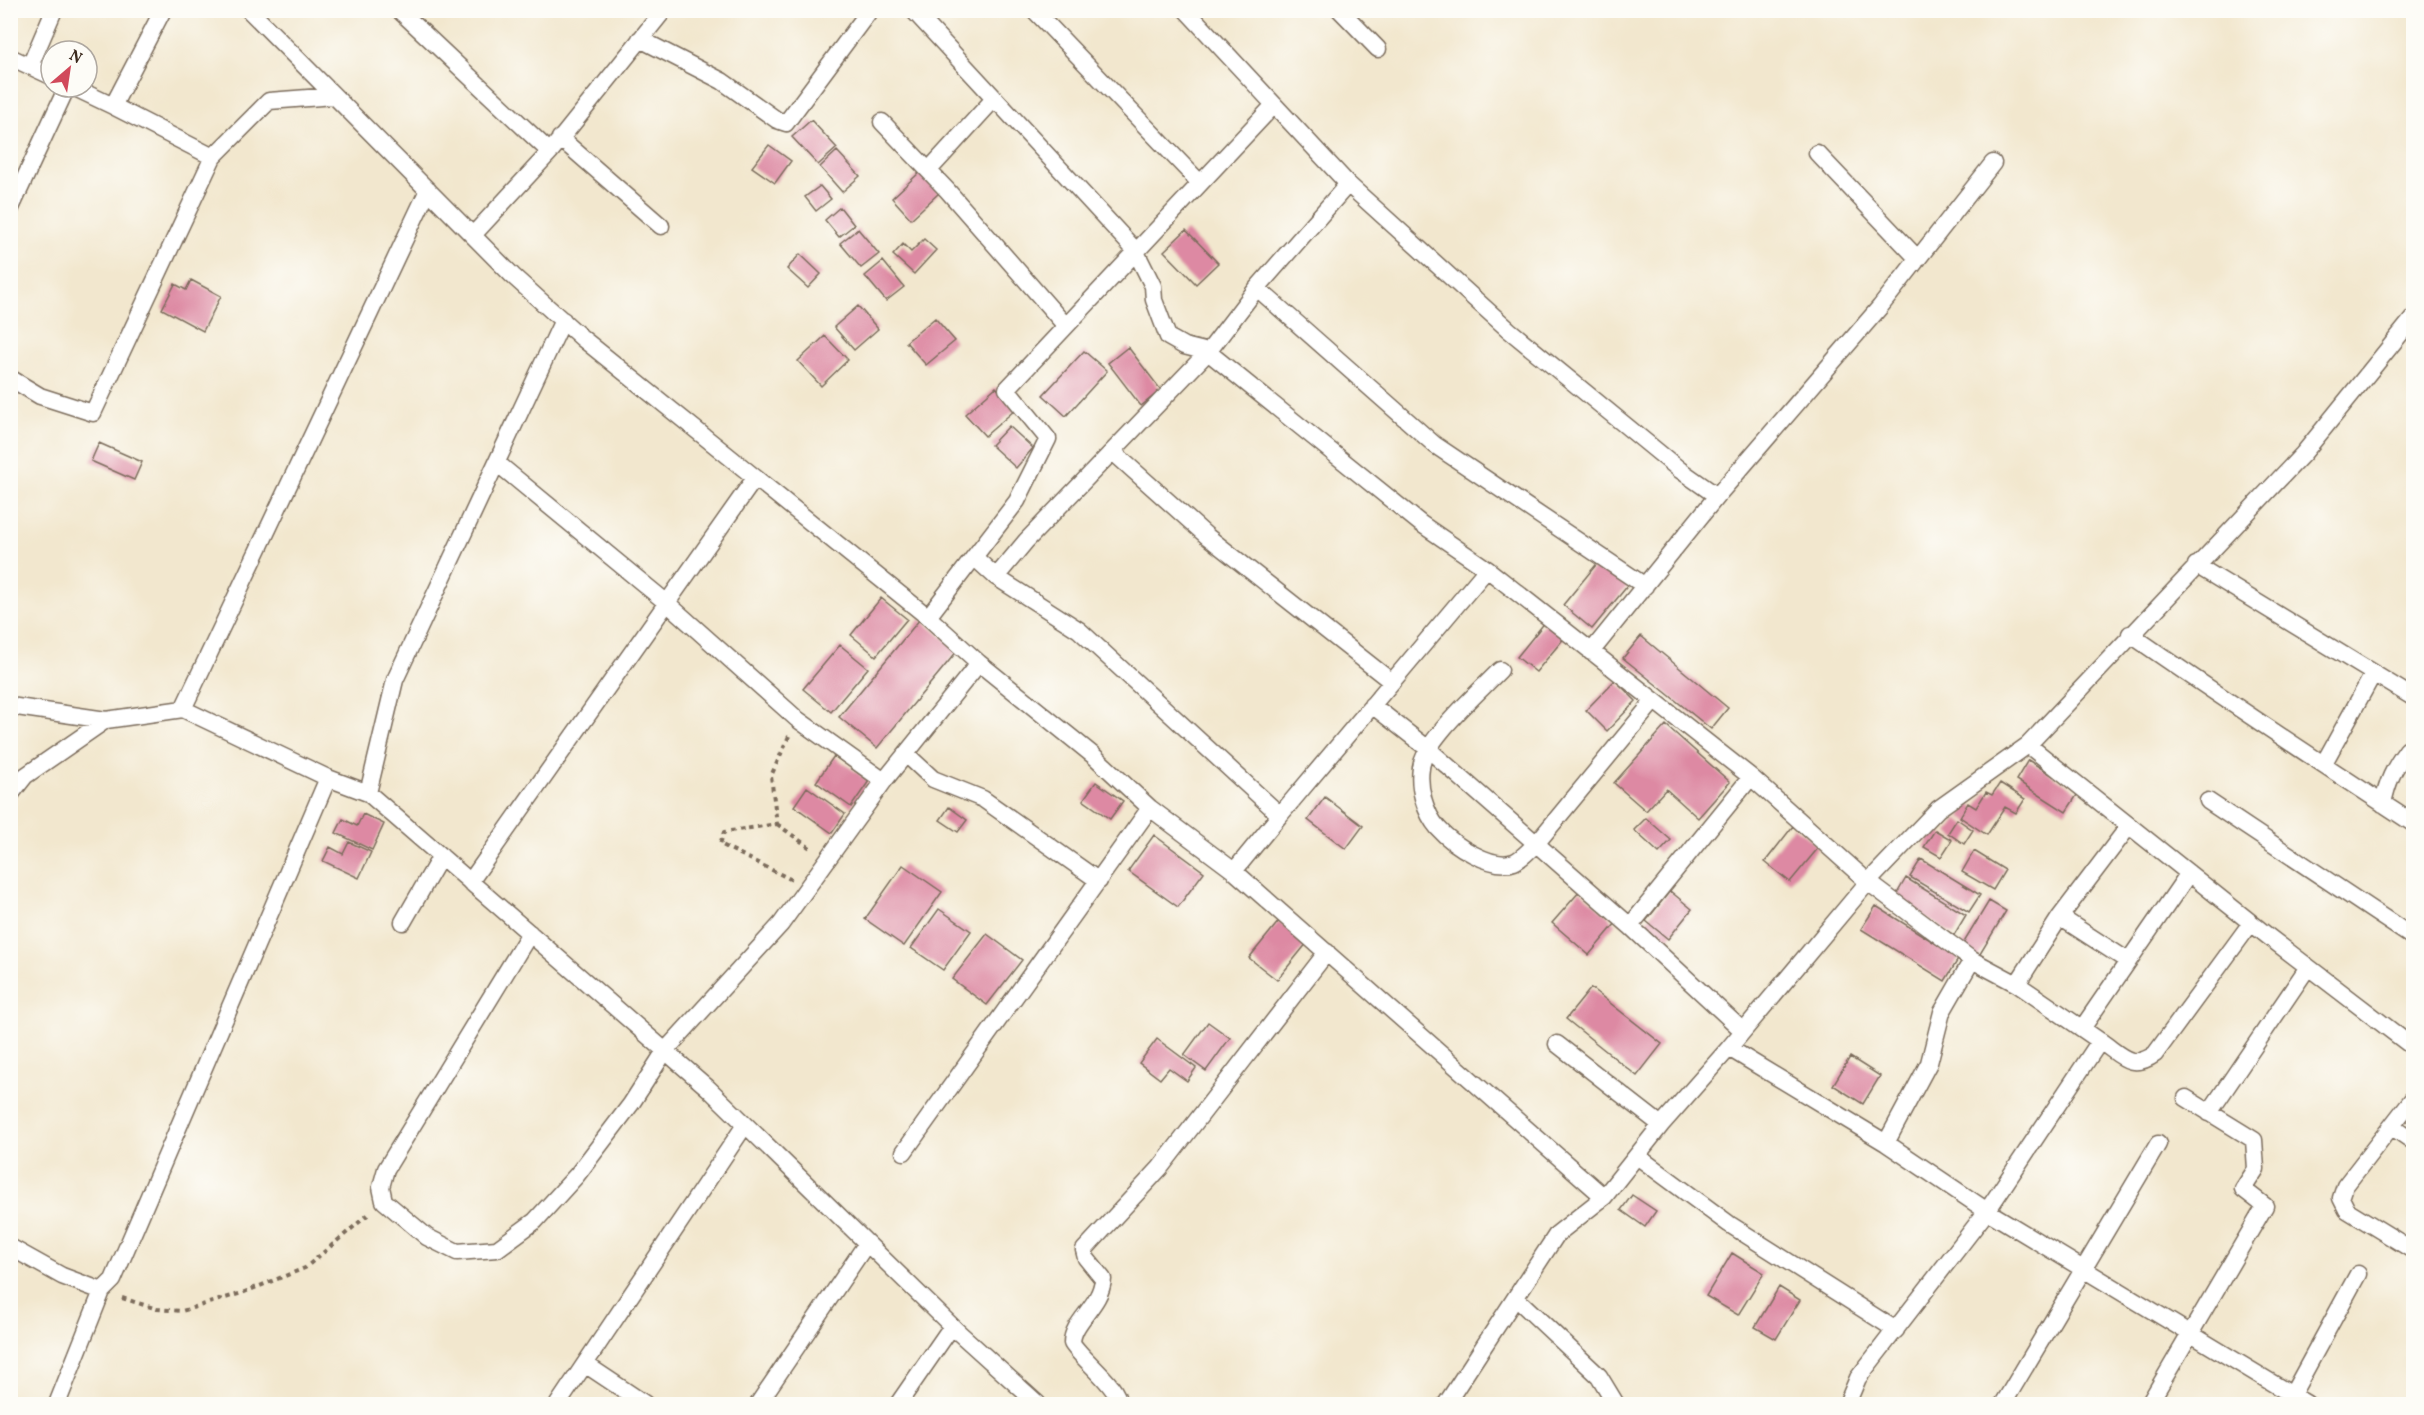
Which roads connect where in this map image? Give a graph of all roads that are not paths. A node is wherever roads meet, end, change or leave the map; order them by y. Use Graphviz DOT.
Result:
graph roads {
  1 [pos="54,10"];
  2 [pos="163,10"];
  3 [pos="249,10"];
  4 [pos="399,10"];
  5 [pos="664,10"];
  6 [pos="870,10"];
  7 [pos="913,10"];
  8 [pos="1034,10"];
  9 [pos="1186,10"];
  10 [pos="1340,10"];
  11 [pos="640,39"];
  12 [pos="1378,49"];
  13 [pos="10,57"];
  14 [pos="30,66"];
  15 [pos="39,70"];
  16 [pos="334,96"];
  17 [pos="61,99"];
  18 [pos="98,99"];
  19 [pos="994,99"];
  20 [pos="1274,105"];
  21 [pos="113,106"];
  22 [pos="882,122"];
  23 [pos="555,145"];
  24 [pos="1817,153"];
  25 [pos="213,157"];
  26 [pos="1993,163"];
  27 [pos="929,170"];
  28 [pos="1200,183"];
  29 [pos="1348,183"];
  30 [pos="428,190"];
  31 [pos="10,210"];
  32 [pos="661,226"];
  33 [pos="473,235"];
  34 [pos="1135,250"];
  35 [pos="1918,259"];
  36 [pos="1257,288"];
  37 [pos="2414,317"];
  38 [pos="563,320"];
  39 [pos="1065,325"];
  40 [pos="1208,352"];
  41 [pos="10,378"];
  42 [pos="1113,452"];
  43 [pos="497,463"];
  44 [pos="755,478"];
  45 [pos="1717,496"];
  46 [pos="974,557"];
  47 [pos="2196,565"];
  48 [pos="1487,569"];
  49 [pos="996,577"];
  50 [pos="1645,586"];
  51 [pos="667,603"];
  52 [pos="928,617"];
  53 [pos="2130,634"];
  54 [pos="1591,652"];
  55 [pos="979,663"];
  56 [pos="1500,670"];
  57 [pos="2373,674"];
  58 [pos="1392,682"];
  59 [pos="2414,698"];
  60 [pos="1653,702"];
  61 [pos="1372,705"];
  62 [pos="10,706"];
  63 [pos="183,709"];
  64 [pos="106,720"];
  65 [pos="2028,745"];
  66 [pos="1427,748"];
  67 [pos="2407,750"];
  68 [pos="906,754"];
  69 [pos="2324,763"];
  70 [pos="1751,777"];
  71 [pos="328,778"];
  72 [pos="884,781"];
  73 [pos="368,793"];
  74 [pos="10,795"];
  75 [pos="2208,801"];
  76 [pos="2383,804"];
  77 [pos="1150,808"];
  78 [pos="1280,815"];
  79 [pos="2414,824"];
  80 [pos="2129,826"];
  81 [pos="1536,844"];
  82 [pos="441,856"];
  83 [pos="1234,871"];
  84 [pos="2189,873"];
  85 [pos="1100,881"];
  86 [pos="470,882"];
  87 [pos="1868,882"];
  88 [pos="2060,917"];
  89 [pos="403,922"];
  90 [pos="2251,923"];
  91 [pos="1630,926"];
  92 [pos="530,933"];
  93 [pos="2414,938"];
  94 [pos="1327,952"];
  95 [pos="1972,960"];
  96 [pos="2128,961"];
  97 [pos="2308,967"];
  98 [pos="2017,984"];
  99 [pos="2083,1027"];
  100 [pos="1743,1031"];
  101 [pos="2100,1041"];
  102 [pos="1557,1044"];
  103 [pos="1729,1048"];
  104 [pos="2414,1048"];
  105 [pos="665,1051"];
  106 [pos="2414,1097"];
  107 [pos="2186,1098"];
  108 [pos="2209,1113"];
  109 [pos="745,1125"];
  110 [pos="1661,1125"];
  111 [pos="2392,1127"];
  112 [pos="2414,1142"];
  113 [pos="1886,1143"];
  114 [pos="2158,1144"];
  115 [pos="904,1152"];
  116 [pos="1637,1156"];
  117 [pos="1604,1197"];
  118 [pos="1987,1211"];
  119 [pos="867,1244"];
  120 [pos="10,1247"];
  121 [pos="2414,1251"];
  122 [pos="2084,1268"];
  123 [pos="2358,1274"];
  124 [pos="102,1292"];
  125 [pos="1516,1298"];
  126 [pos="952,1326"];
  127 [pos="1896,1330"];
  128 [pos="2190,1333"];
  129 [pos="585,1364"];
  130 [pos="2289,1400"];
  131 [pos="57,1404"];
  132 [pos="558,1404"];
  133 [pos="645,1404"];
  134 [pos="758,1404"];
  135 [pos="898,1404"];
  136 [pos="1038,1404"];
  137 [pos="1118,1404"];
  138 [pos="1446,1404"];
  139 [pos="1616,1404"];
  140 [pos="1847,1404"];
  141 [pos="2003,1404"];
  142 [pos="2149,1404"];
  143 [pos="2307,1404"];
  1 -- 14 [label="street"];
  2 -- 21 [label="street"];
  3 -- 16 [label="street"];
  4 -- 23 [label="street"];
  5 -- 11 [label="street"];
  6 -- 11 [label="street"];
  7 -- 19 [label="street"];
  8 -- 28 [label="street"];
  9 -- 20 [label="street"];
  10 -- 12 [label="street"];
  11 -- 23 [label="street"];
  13 -- 14 [label="street"];
  14 -- 15 [label="street"];
  16 -- 25 [label="street"];
  16 -- 30 [label="street"];
  17 -- 31 [label="street"];
  18 -- 21 [label="street"];
  19 -- 27 [label="street"];
  19 -- 34 [label="street"];
  20 -- 28 [label="street"];
  20 -- 29 [label="street"];
  21 -- 25 [label="street"];
  22 -- 27 [label="street"];
  23 -- 32 [label="street"];
  23 -- 33 [label="street"];
  24 -- 35 [label="street"];
  25 -- 41 [label="street"];
  26 -- 35 [label="street"];
  27 -- 39 [label="street"];
  28 -- 34 [label="street"];
  29 -- 36 [label="street"];
  29 -- 45 [label="street"];
  30 -- 33 [label="street"];
  30 -- 63 [label="street"];
  33 -- 38 [label="street"];
  34 -- 39 [label="street"];
  34 -- 40 [label="street"];
  35 -- 45 [label="street"];
  36 -- 40 [label="street"];
  36 -- 50 [label="street"];
  37 -- 47 [label="street"];
  38 -- 43 [label="street"];
  38 -- 44 [label="street"];
  39 -- 46 [label="street"];
  40 -- 42 [label="street"];
  40 -- 48 [label="street"];
  42 -- 49 [label="street"];
  42 -- 58 [label="street"];
  43 -- 51 [label="street"];
  43 -- 73 [label="street"];
  44 -- 51 [label="street"];
  44 -- 52 [label="street"];
  45 -- 50 [label="street"];
  46 -- 49 [label="street"];
  46 -- 52 [label="street"];
  47 -- 53 [label="street"];
  47 -- 57 [label="street"];
  48 -- 54 [label="street"];
  48 -- 58 [label="street"];
  49 -- 78 [label="street"];
  50 -- 54 [label="street"];
  51 -- 72 [label="street"];
  51 -- 86 [label="street"];
  52 -- 55 [label="street"];
  53 -- 65 [label="street"];
  53 -- 69 [label="street"];
  54 -- 60 [label="street"];
  55 -- 68 [label="street"];
  55 -- 77 [label="street"];
  56 -- 66 [label="street"];
  57 -- 59 [label="street"];
  57 -- 69 [label="street"];
  58 -- 61 [label="street"];
  60 -- 70 [label="street"];
  60 -- 81 [label="street"];
  61 -- 66 [label="street"];
  61 -- 78 [label="street"];
  62 -- 64 [label="street"];
  63 -- 64 [label="street"];
  63 -- 71 [label="street"];
  64 -- 74 [label="street"];
  65 -- 80 [label="street"];
  65 -- 87 [label="street"];
  66 -- 81 [label="street"];
  66 -- 81 [label="street"];
  67 -- 76 [label="street"];
  68 -- 72 [label="street"];
  68 -- 85 [label="street"];
  69 -- 76 [label="street"];
  70 -- 87 [label="street"];
  70 -- 91 [label="street"];
  71 -- 73 [label="street"];
  71 -- 124 [label="street"];
  72 -- 105 [label="street"];
  73 -- 82 [label="street"];
  75 -- 93 [label="street"];
  76 -- 79 [label="street"];
  77 -- 83 [label="street"];
  77 -- 85 [label="street"];
  78 -- 83 [label="street"];
  80 -- 84 [label="street"];
  80 -- 88 [label="street"];
  81 -- 91 [label="street"];
  82 -- 86 [label="street"];
  82 -- 89 [label="street"];
  83 -- 94 [label="street"];
  84 -- 90 [label="street"];
  84 -- 96 [label="street"];
  85 -- 115 [label="street"];
  86 -- 92 [label="street"];
  87 -- 95 [label="street"];
  87 -- 100 [label="street"];
  88 -- 96 [label="street"];
  88 -- 98 [label="street"];
  90 -- 97 [label="street"];
  90 -- 101 [label="street"];
  91 -- 100 [label="street"];
  92 -- 105 [label="street"];
  92 -- 105 [label="street"];
  94 -- 117 [label="street"];
  94 -- 137 [label="street"];
  95 -- 98 [label="street"];
  95 -- 113 [label="street"];
  96 -- 99 [label="street"];
  97 -- 104 [label="street"];
  97 -- 108 [label="street"];
  98 -- 99 [label="street"];
  99 -- 101 [label="street"];
  100 -- 103 [label="street"];
  101 -- 118 [label="street"];
  102 -- 110 [label="street"];
  103 -- 110 [label="street"];
  103 -- 113 [label="street"];
  105 -- 109 [label="street"];
  106 -- 111 [label="street"];
  107 -- 108 [label="street"];
  108 -- 128 [label="street"];
  109 -- 119 [label="street"];
  109 -- 129 [label="street"];
  110 -- 116 [label="street"];
  111 -- 112 [label="street"];
  111 -- 121 [label="street"];
  113 -- 118 [label="street"];
  114 -- 122 [label="street"];
  116 -- 117 [label="street"];
  116 -- 127 [label="street"];
  117 -- 125 [label="street"];
  118 -- 122 [label="street"];
  118 -- 127 [label="street"];
  119 -- 126 [label="street"];
  119 -- 134 [label="street"];
  120 -- 124 [label="street"];
  122 -- 128 [label="street"];
  122 -- 141 [label="street"];
  123 -- 130 [label="street"];
  124 -- 131 [label="street"];
  125 -- 138 [label="street"];
  125 -- 139 [label="street"];
  126 -- 135 [label="street"];
  126 -- 136 [label="street"];
  127 -- 140 [label="street"];
  128 -- 130 [label="street"];
  128 -- 142 [label="street"];
  129 -- 132 [label="street"];
  129 -- 133 [label="street"];
  130 -- 143 [label="street"];
}
